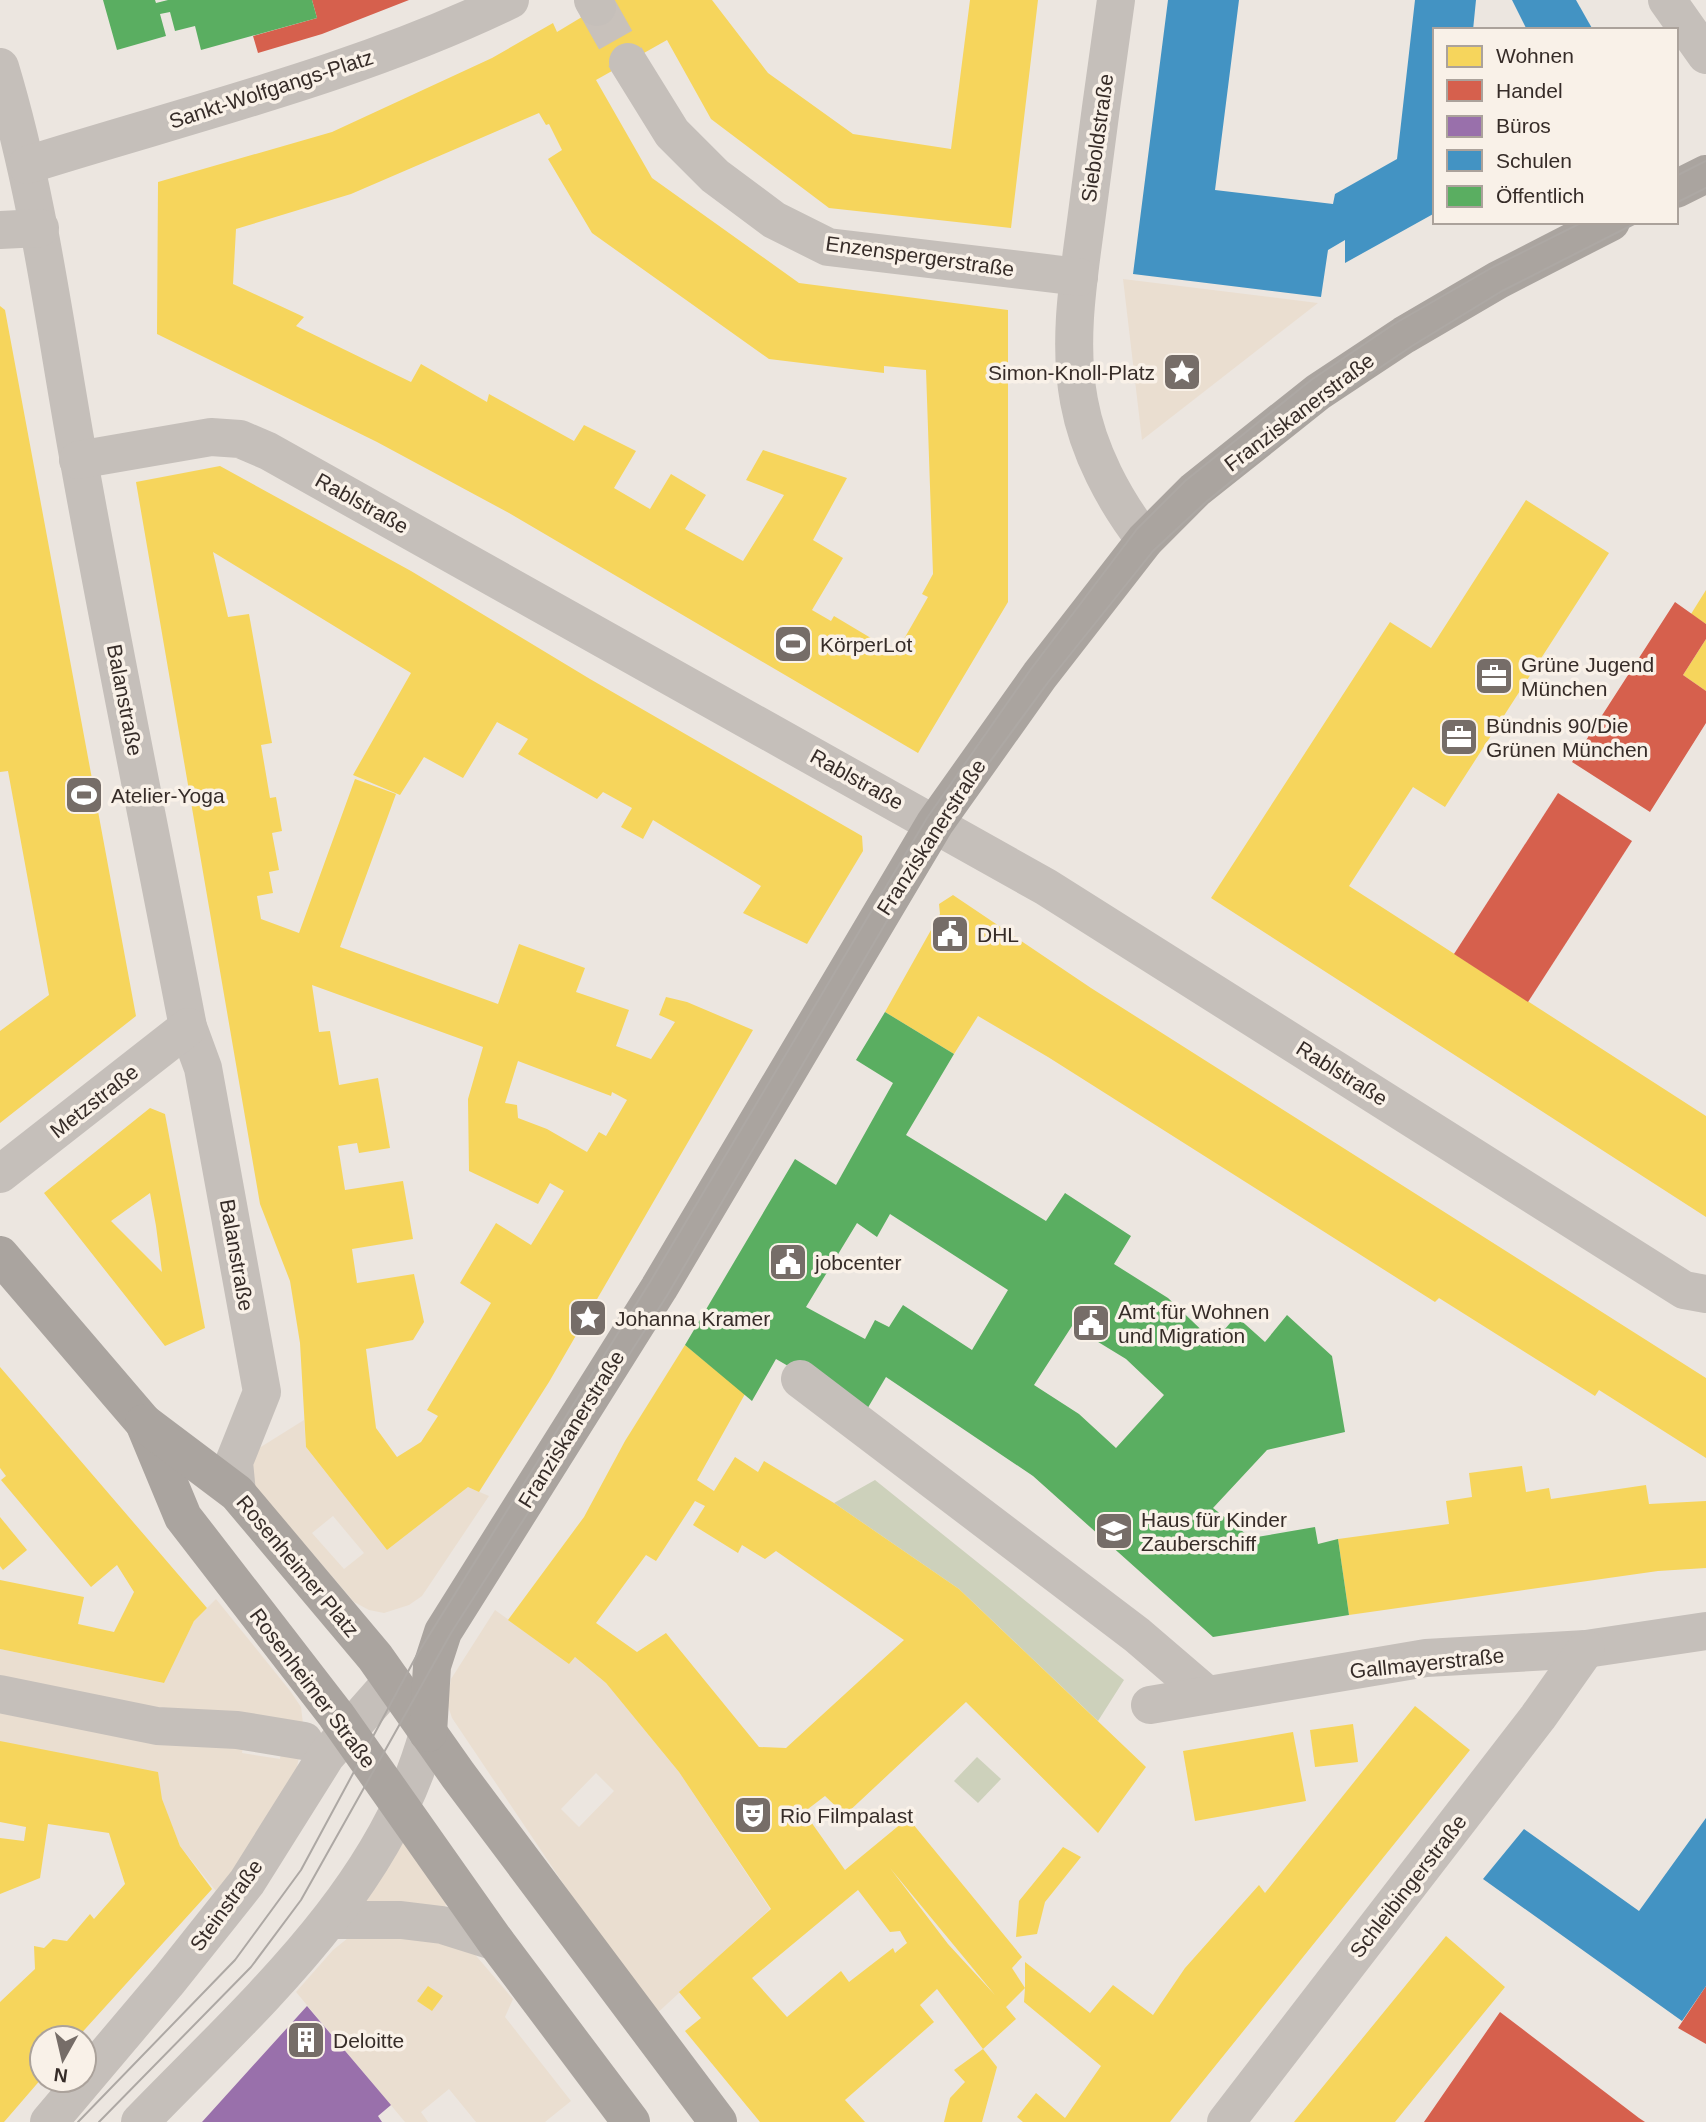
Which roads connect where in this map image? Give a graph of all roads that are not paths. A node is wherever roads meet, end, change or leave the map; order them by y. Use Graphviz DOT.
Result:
graph roads {
  1 [pos="510,0"];
  2 [pos="1116,0"];
  3 [pos="1667,0"];
  4 [pos="1706,55"];
  5 [pos="628,62"];
  6 [pos="0,67"];
  7 [pos="27,165"];
  8 [pos="1706,174"];
  9 [pos="1678,188"];
  10 [pos="1607,224"];
  11 [pos="40,228"];
  12 [pos="0,230"];
  13 [pos="1079,277"];
  14 [pos="78,460"];
  15 [pos="1144,540"];
  16 [pos="935,823"];
  17 [pos="188,1027"];
  18 [pos="0,1174"];
  19 [pos="0,1255"];
  20 [pos="1706,1294"];
  21 [pos="800,1379"];
  22 [pos="144,1423"];
  23 [pos="237,1493"];
  24 [pos="1706,1631"];
  25 [pos="443,1632"];
  26 [pos="1586,1649"];
  27 [pos="391,1681"];
  28 [pos="0,1694"];
  29 [pos="1208,1695"];
  30 [pos="1150,1705"];
  31 [pos="346,1731"];
  32 [pos="428,1733"];
  33 [pos="304,1741"];
  34 [pos="400,1808"];
  35 [pos="330,1920"];
  36 [pos="496,1942"];
  37 [pos="49,2122"];
  38 [pos="140,2122"];
  39 [pos="631,2122"];
  40 [pos="718,2122"];
  41 [pos="1226,2122"];
  1 -- 7 [label="street, Sankt-Wolfgangs-Platz"];
  2 -- 13 [label="street, Sieboldstraße"];
  3 -- 4 [label="street"];
  5 -- 13 [label="street, Enzenspergerstraße"];
  6 -- 7 [label="street, Balanstraße"];
  7 -- 11 [label="street, Balanstraße"];
  8 -- 9 [label="main road"];
  10 -- 15 [label="main road, Franziskanerstraße"];
  11 -- 12 [label="street"];
  11 -- 14 [label="street, Balanstraße"];
  13 -- 15 [label="street"];
  14 -- 16 [label="street, Rablstraße"];
  14 -- 17 [label="street, Balanstraße"];
  15 -- 16 [label="main road, Franziskanerstraße"];
  16 -- 20 [label="street, Rablstraße"];
  16 -- 25 [label="main road, Franziskanerstraße"];
  17 -- 18 [label="street, Metzstraße"];
  17 -- 23 [label="street, Balanstraße"];
  19 -- 22 [label="main road, Rosenheimer Straße"];
  21 -- 29 [label="street"];
  22 -- 23 [label="main road, Rosenheimer Platz"];
  22 -- 31 [label="main road, Rosenheimer Straße"];
  23 -- 27 [label="main road, Rosenheimer Platz"];
  24 -- 26 [label="street, Gallmayerstraße"];
  25 -- 27 [label="main road, Franziskanerstraße"];
  25 -- 32 [label="main road, Franziskanerstraße"];
  26 -- 29 [label="street, Gallmayerstraße"];
  26 -- 41 [label="street, Schleibingerstraße"];
  27 -- 31 [label="street, Steinstraße"];
  27 -- 32 [label="main road, Rosenheimer Platz"];
  28 -- 33 [label="street"];
  29 -- 30 [label="street, Gallmayerstraße"];
  31 -- 34 [label="main road, Rosenheimer Straße"];
  31 -- 37 [label="street, Steinstraße"];
  32 -- 34 [label="street"];
  32 -- 40 [label="main road"];
  34 -- 35 [label="street"];
  34 -- 36 [label="main road, Rosenheimer Straße"];
  35 -- 36 [label="street"];
  35 -- 38 [label="street"];
  36 -- 39 [label="main road, Rosenheimer Straße"];
}
